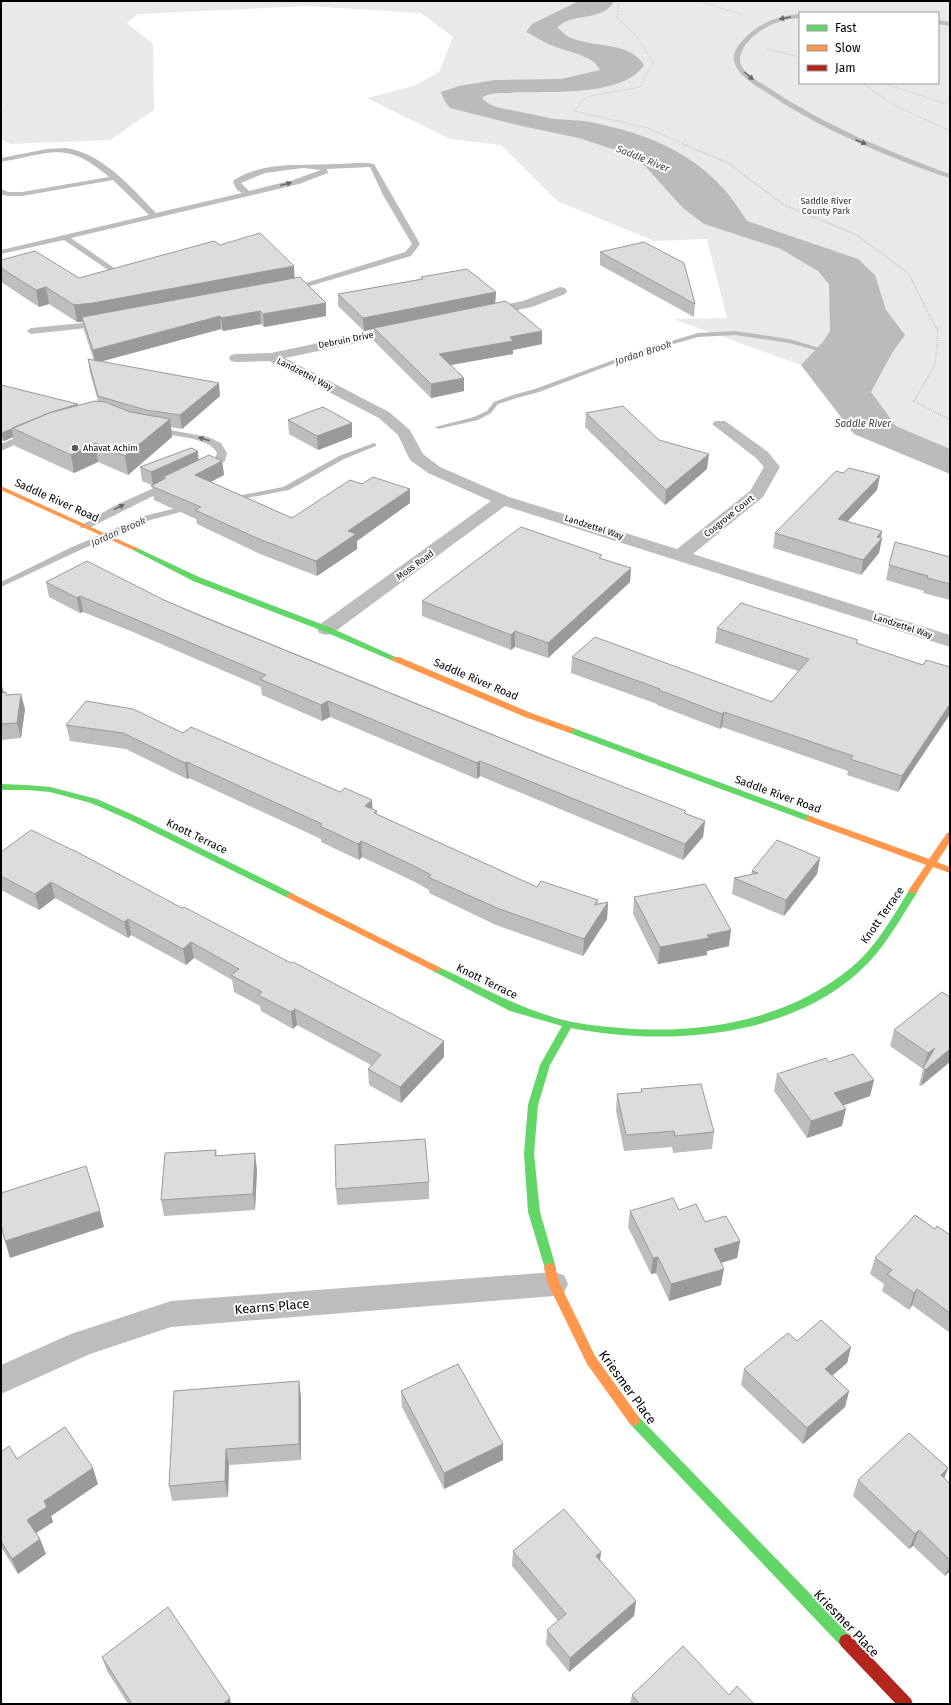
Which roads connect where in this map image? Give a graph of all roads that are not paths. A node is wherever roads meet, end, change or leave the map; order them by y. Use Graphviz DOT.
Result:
graph roads {
  1 [pos="799,16"];
  2 [pos="939,22"];
  3 [pos="950,24"];
  4 [pos="1,160"];
  5 [pos="322,167"];
  6 [pos="950,176"];
  7 [pos="113,178"];
  8 [pos="1,191"];
  9 [pos="248,194"];
  10 [pos="154,216"];
  11 [pos="65,237"];
  12 [pos="1,252"];
  13 [pos="114,272"];
  14 [pos="278,291"];
  15 [pos="560,291"];
  16 [pos="473,315"];
  17 [pos="111,322"];
  18 [pos="419,326"];
  19 [pos="31,331"];
  20 [pos="272,357"];
  21 [pos="236,358"];
  22 [pos="720,424"];
  23 [pos="141,427"];
  24 [pos="39,432"];
  25 [pos="1,448"];
  26 [pos="193,474"];
  27 [pos="179,480"];
  28 [pos="4,492"];
  29 [pos="503,500"];
  30 [pos="89,527"];
  31 [pos="681,555"];
  32 [pos="326,629"];
  33 [pos="950,642"];
  34 [pos="1,787"];
  35 [pos="950,835"];
  36 [pos="932,864"];
  37 [pos="950,870"];
  38 [pos="568,1024"];
  39 [pos="554,1284"];
  40 [pos="1,1380"];
  41 [pos="906,1704"];
  1 -- 6 [label="lane, one-way"];
  2 -- 3 [label="lane"];
  4 -- 7 [label="lane"];
  9 -- 5 [label="lane, one-way"];
  5 -- 9 [label="lane"];
  5 -- 14 [label="lane"];
  7 -- 8 [label="lane"];
  7 -- 10 [label="lane"];
  9 -- 10 [label="lane"];
  10 -- 11 [label="lane"];
  11 -- 12 [label="lane"];
  11 -- 13 [label="lane"];
  15 -- 16 [label="street"];
  17 -- 19 [label="lane"];
  18 -- 20 [label="street, Debruin Drive"];
  20 -- 21 [label="street, Debruin Drive"];
  20 -- 29 [label="street, Landzettel Way"];
  22 -- 31 [label="street, Cosgrove Court"];
  26 -- 23 [label="lane, one-way"];
  24 -- 25 [label="lane"];
  30 -- 27 [label="lane, one-way"];
  28 -- 30 [label="street, Saddle River Road"];
  29 -- 31 [label="street, Landzettel Way"];
  29 -- 32 [label="street, Moss Road"];
  30 -- 32 [label="street, Saddle River Road"];
  31 -- 33 [label="street, Landzettel Way"];
  32 -- 36 [label="street, Saddle River Road"];
  34 -- 38 [label="street, Knott Terrace"];
  35 -- 36 [label="street, Knott Terrace"];
  36 -- 37 [label="street, Saddle River Road"];
  36 -- 38 [label="street, Knott Terrace"];
  38 -- 39 [label="street, Kriesmer Place"];
  39 -- 40 [label="street, Kearns Place"];
  39 -- 41 [label="street, Kriesmer Place"];
}
